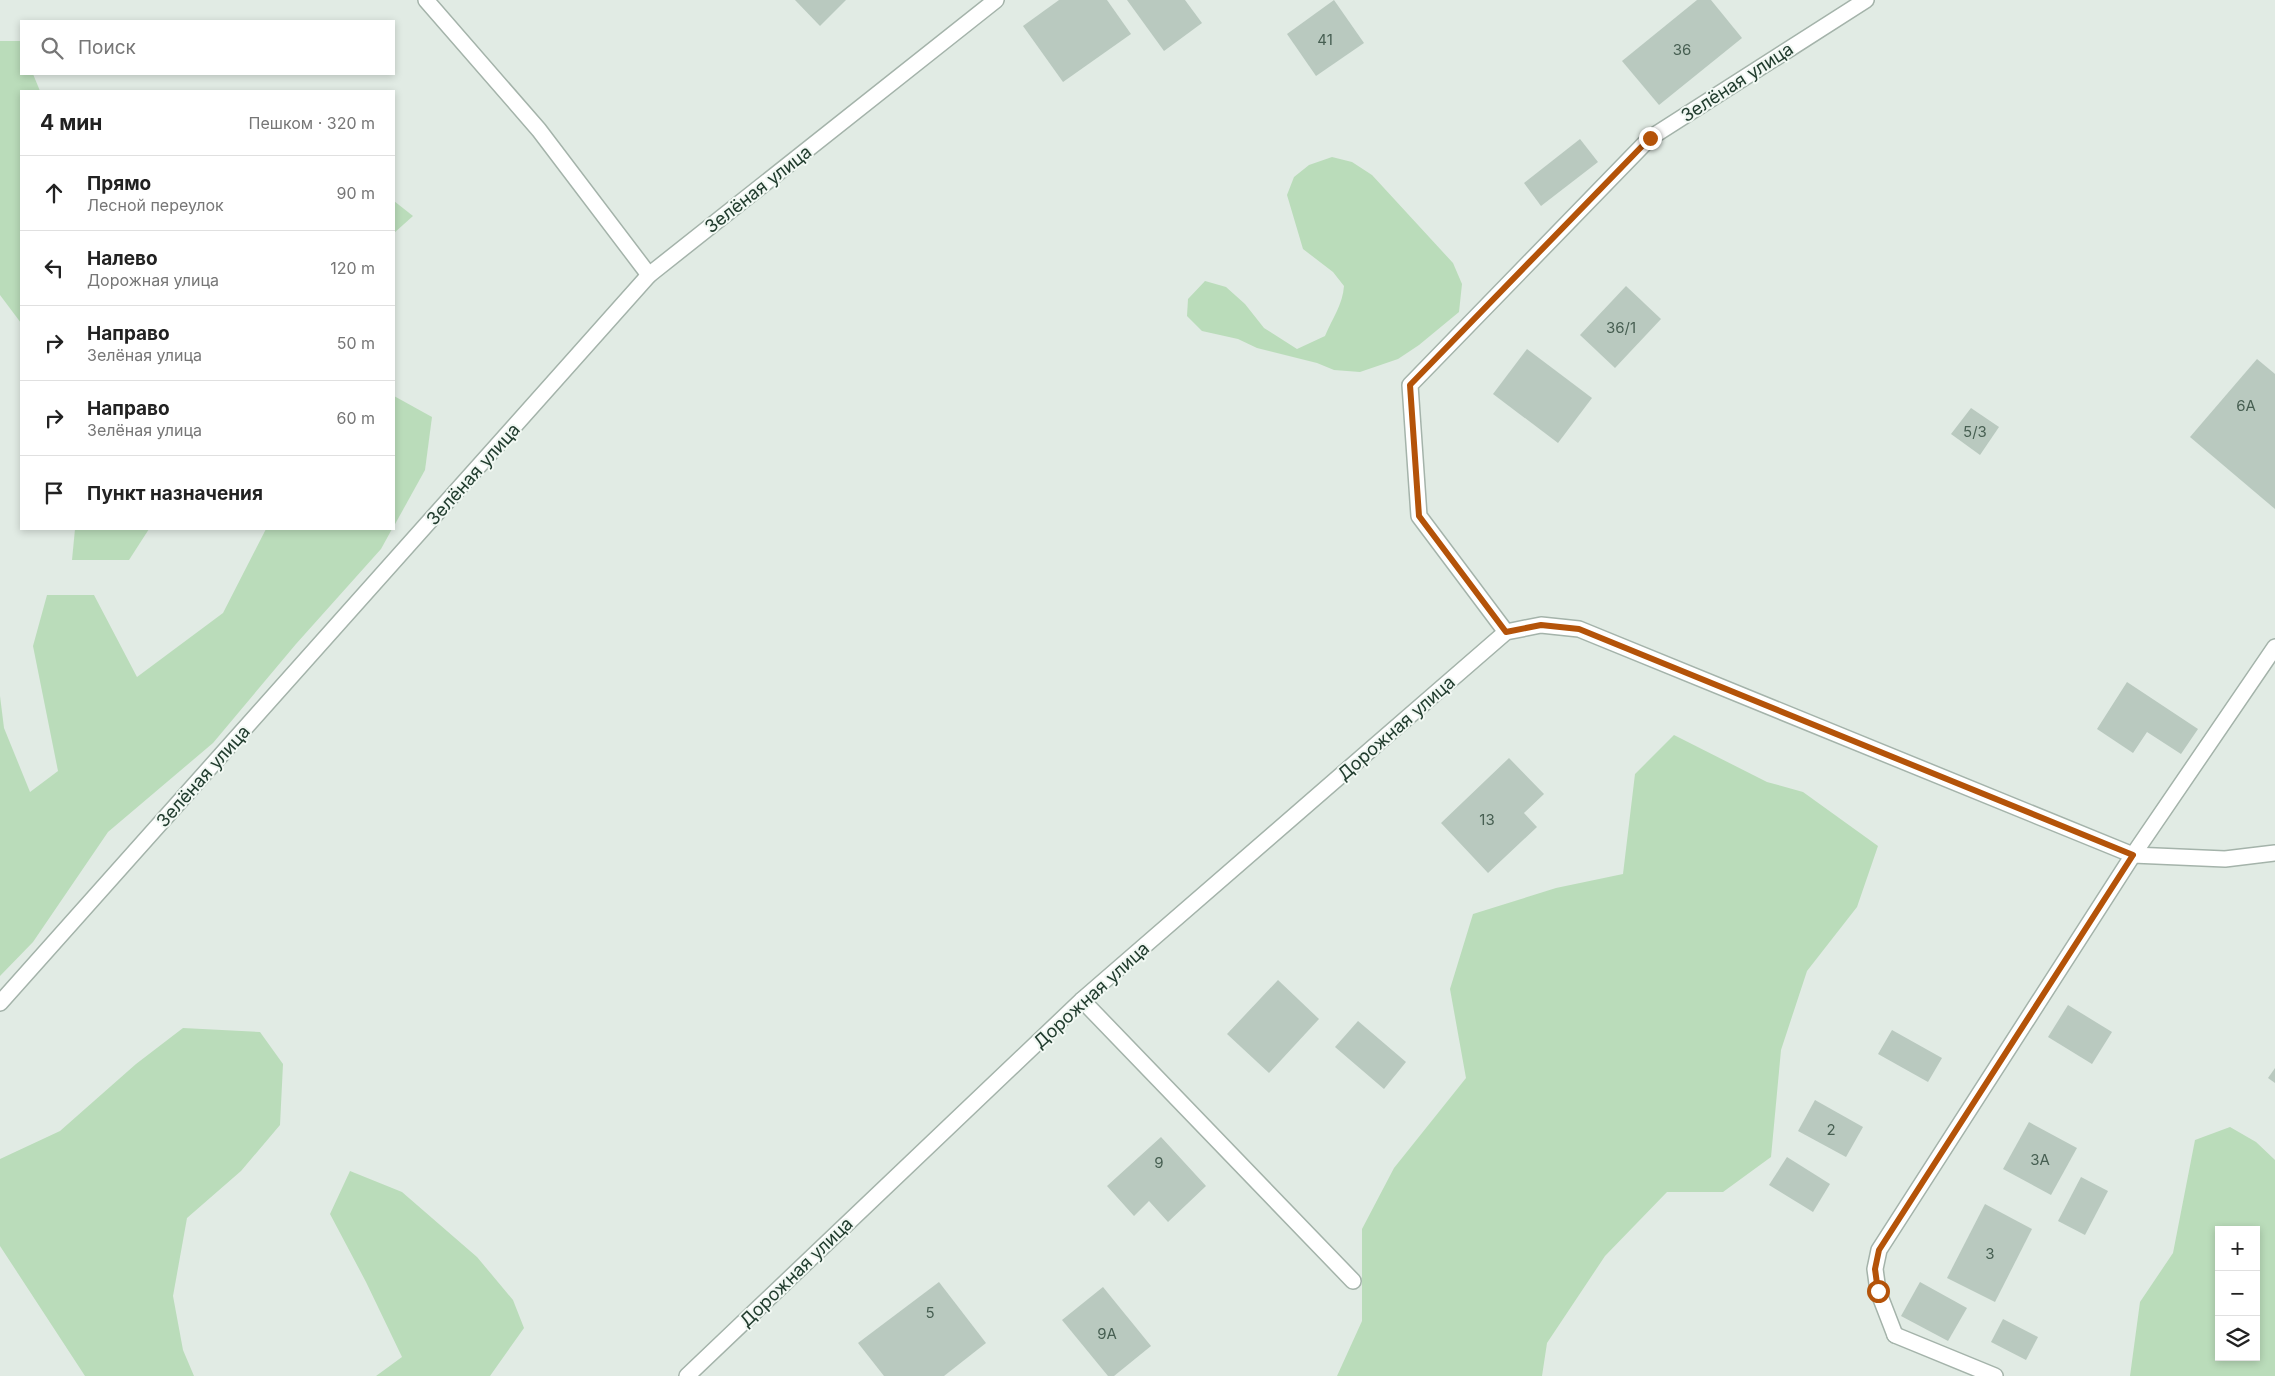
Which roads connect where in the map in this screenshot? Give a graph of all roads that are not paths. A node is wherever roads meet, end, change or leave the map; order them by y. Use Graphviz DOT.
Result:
graph roads {
  1 [pos="426,0"];
  2 [pos="996,0"];
  3 [pos="1866,0"];
  4 [pos="649,275"];
  5 [pos="1506,632"];
  6 [pos="2275,647"];
  7 [pos="2275,853"];
  8 [pos="2133,855"];
  9 [pos="1082,1000"];
  10 [pos="0,1003"];
  11 [pos="1353,1281"];
  12 [pos="687,1376"];
  13 [pos="1995,1376"];
  1 -- 4 [label="street"];
  2 -- 4 [label="street, Зелёная улица"];
  3 -- 5 [label="street, Зелёная улица"];
  4 -- 10 [label="street, Зелёная улица"];
  5 -- 8 [label="street, Дорожная улица"];
  5 -- 9 [label="street, Дорожная улица"];
  6 -- 8 [label="street"];
  7 -- 8 [label="street, Дорожная улица"];
  8 -- 13 [label="street"];
  9 -- 11 [label="street"];
  9 -- 12 [label="street, Дорожная улица"];
}
